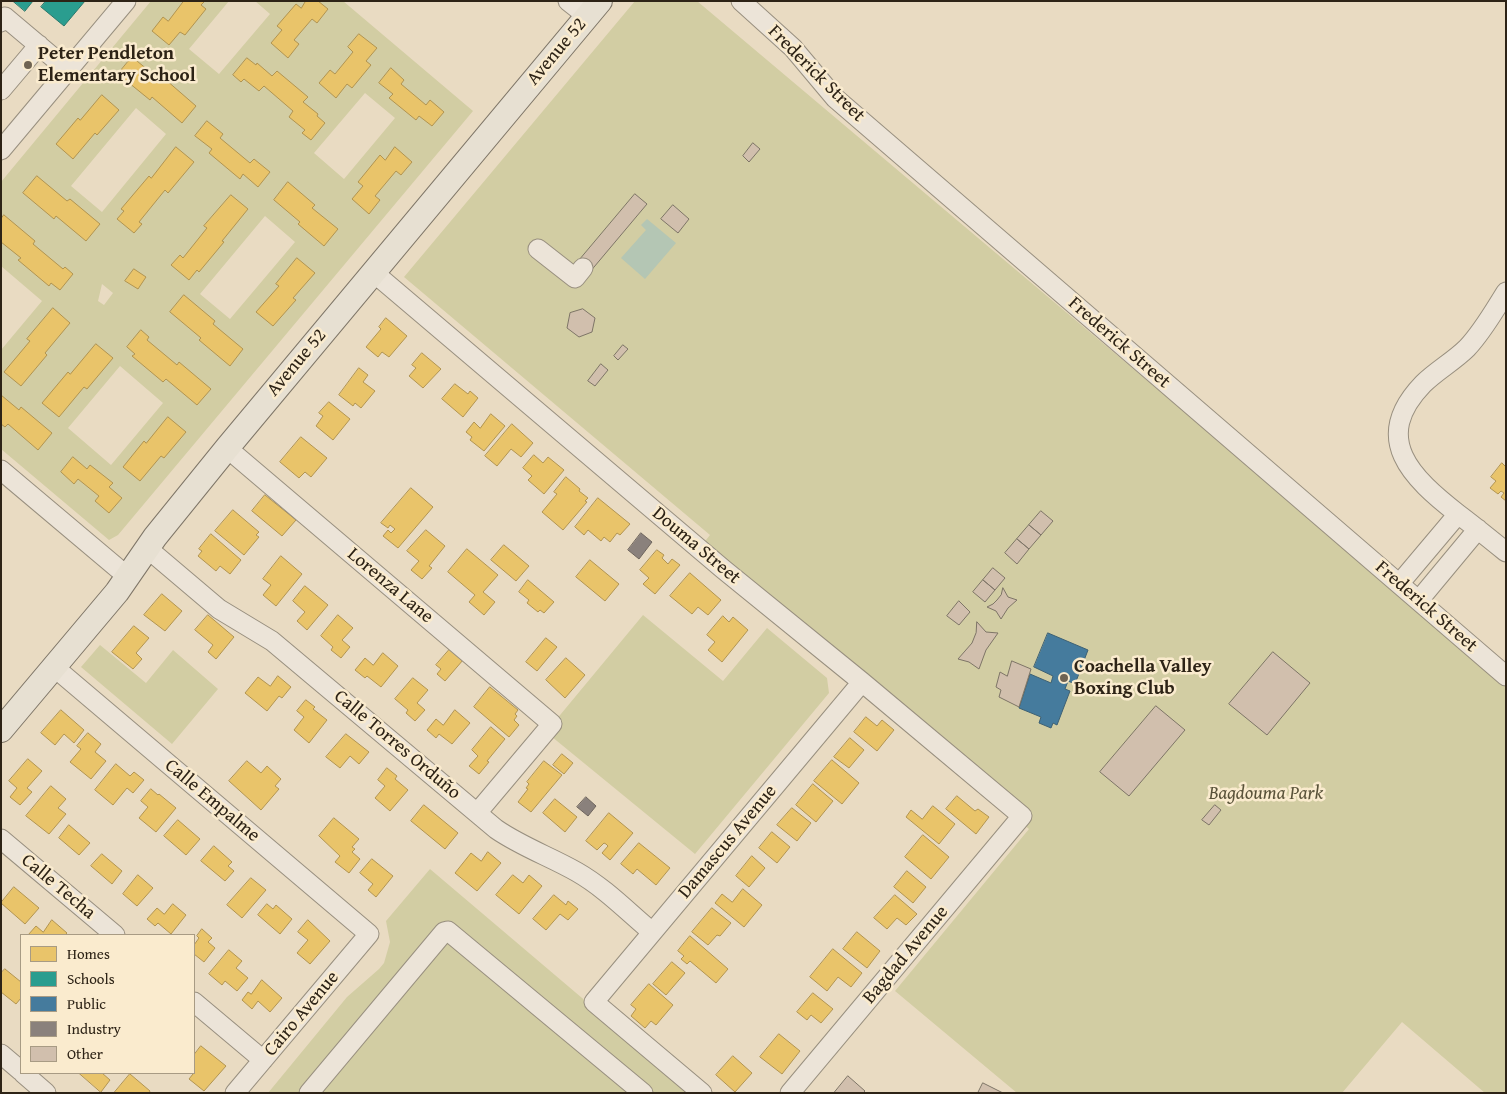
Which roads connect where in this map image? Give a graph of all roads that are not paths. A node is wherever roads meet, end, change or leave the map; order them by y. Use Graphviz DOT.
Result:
graph roads {
  1 [pos="126,1"];
  2 [pos="568,1"];
  3 [pos="741,1"];
  4 [pos="593,9"];
  5 [pos="1,22"];
  6 [pos="39,45"];
  7 [pos="68,70"];
  8 [pos="1,90"];
  9 [pos="1,150"];
  10 [pos="538,249"];
  11 [pos="583,268"];
  12 [pos="372,272"];
  13 [pos="1506,292"];
  14 [pos="227,448"];
  15 [pos="1,470"];
  16 [pos="1458,514"];
  17 [pos="1478,529"];
  18 [pos="147,548"];
  19 [pos="1506,552"];
  20 [pos="128,577"];
  21 [pos="1399,584"];
  22 [pos="1419,600"];
  23 [pos="54,667"];
  24 [pos="1506,676"];
  25 [pos="862,682"];
  26 [pos="1,730"];
  27 [pos="478,813"];
  28 [pos="1022,816"];
  29 [pos="1,839"];
  30 [pos="652,932"];
  31 [pos="114,934"];
  32 [pos="369,934"];
  33 [pos="195,1003"];
  34 [pos="1,1054"];
  35 [pos="263,1060"];
  36 [pos="20,1070"];
  37 [pos="24,1074"];
  38 [pos="46,1093"];
  39 [pos="235,1093"];
  40 [pos="309,1093"];
  41 [pos="643,1093"];
  42 [pos="702,1093"];
  43 [pos="790,1093"];
  1 -- 7 [label="street"];
  2 -- 4 [label="street"];
  3 -- 21 [label="street, Frederick Street"];
  4 -- 12 [label="main road, Avenue 52"];
  5 -- 6 [label="street"];
  6 -- 7 [label="street"];
  6 -- 8 [label="street"];
  7 -- 9 [label="street"];
  10 -- 11 [label="street"];
  12 -- 14 [label="main road, Avenue 52"];
  12 -- 25 [label="street, Douma Street"];
  13 -- 16 [label="street"];
  14 -- 18 [label="main road, Avenue 52"];
  14 -- 27 [label="street, Lorenza Lane"];
  15 -- 20 [label="street"];
  16 -- 17 [label="street"];
  16 -- 21 [label="street"];
  17 -- 19 [label="street"];
  17 -- 22 [label="street"];
  18 -- 20 [label="main road, Avenue 52"];
  18 -- 27 [label="street, Calle Torres Orduño"];
  20 -- 23 [label="main road, Avenue 52"];
  21 -- 22 [label="street, Frederick Street"];
  22 -- 24 [label="street, Frederick Street"];
  23 -- 26 [label="main road, Avenue 52"];
  23 -- 32 [label="street, Calle Empalme"];
  25 -- 28 [label="street, Douma Street"];
  25 -- 30 [label="street, Damascus Avenue"];
  27 -- 30 [label="street, Calle Torres Orduño"];
  28 -- 43 [label="street, Bagdad Avenue"];
  29 -- 31 [label="street, Calle Techa"];
  30 -- 42 [label="street, Damascus Avenue"];
  32 -- 35 [label="street, Cairo Avenue"];
  33 -- 35 [label="street"];
  34 -- 36 [label="street"];
  35 -- 39 [label="street, Cairo Avenue"];
  37 -- 38 [label="street"];
  40 -- 41 [label="street"];
}
